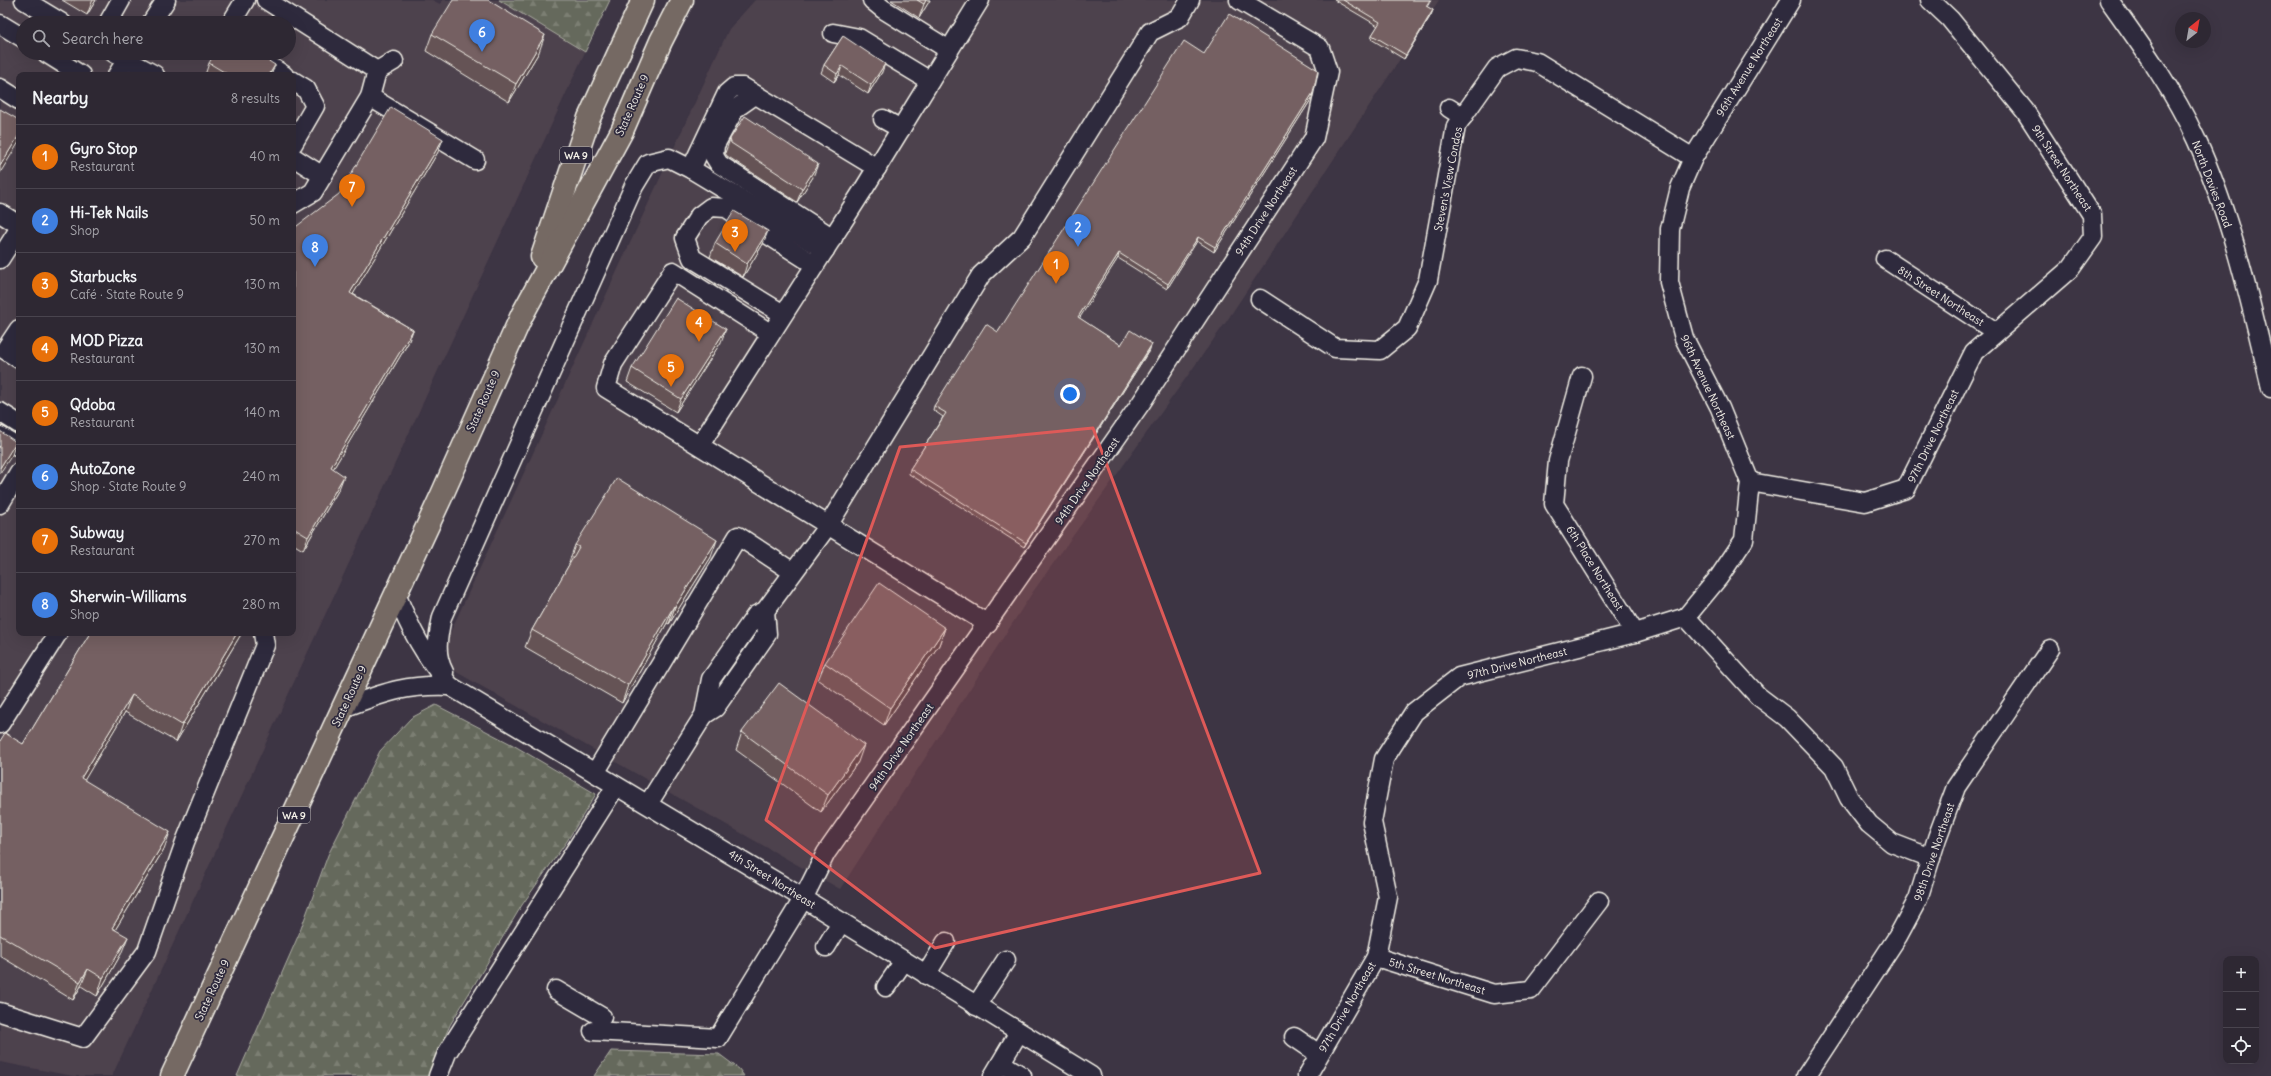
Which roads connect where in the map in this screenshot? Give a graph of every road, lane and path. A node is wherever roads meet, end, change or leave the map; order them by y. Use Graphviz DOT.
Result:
graph roads {
  1 [pos="24,0"];
  2 [pos="121,0"];
  3 [pos="166,0"];
  4 [pos="246,0"];
  5 [pos="266,0"];
  6 [pos="643,0"];
  7 [pos="682,0"];
  8 [pos="698,0"];
  9 [pos="872,0"];
  10 [pos="980,0"];
  11 [pos="1190,0"];
  12 [pos="1239,0"];
  13 [pos="1791,0"];
  14 [pos="1930,0"];
  15 [pos="2109,0"];
  16 [pos="50,16"];
  17 [pos="112,16"];
  18 [pos="156,16"];
  19 [pos="236,16"];
  20 [pos="291,16"];
  21 [pos="296,19"];
  22 [pos="0,24"];
  23 [pos="833,33"];
  24 [pos="16,34"];
  25 [pos="949,50"];
  26 [pos="57,60"];
  27 [pos="122,60"];
  28 [pos="132,60"];
  29 [pos="261,60"];
  30 [pos="394,61"];
  31 [pos="647,70"];
  32 [pos="377,71"];
  33 [pos="76,72"];
  34 [pos="118,72"];
  35 [pos="150,72"];
  36 [pos="279,72"];
  37 [pos="930,81"];
  38 [pos="296,83"];
  39 [pos="0,88"];
  40 [pos="755,94"];
  41 [pos="370,97"];
  42 [pos="16,98"];
  43 [pos="884,119"];
  44 [pos="901,129"];
  45 [pos="296,139"];
  46 [pos="1693,158"];
  47 [pos="296,159"];
  48 [pos="475,160"];
  49 [pos="877,168"];
  50 [pos="691,169"];
  51 [pos="323,176"];
  52 [pos="296,202"];
  53 [pos="0,213"];
  54 [pos="16,223"];
  55 [pos="16,234"];
  56 [pos="829,244"];
  57 [pos="0,259"];
  58 [pos="1886,259"];
  59 [pos="815,265"];
  60 [pos="1260,299"];
  61 [pos="522,314"];
  62 [pos="783,314"];
  63 [pos="1996,332"];
  64 [pos="16,334"];
  65 [pos="770,334"];
  66 [pos="16,357"];
  67 [pos="1582,376"];
  68 [pos="2271,388"];
  69 [pos="0,412"];
  70 [pos="16,422"];
  71 [pos="0,436"];
  72 [pos="16,445"];
  73 [pos="700,445"];
  74 [pos="16,477"];
  75 [pos="1750,482"];
  76 [pos="0,504"];
  77 [pos="829,524"];
  78 [pos="793,572"];
  79 [pos="396,594"];
  80 [pos="1686,617"];
  81 [pos="988,624"];
  82 [pos="1635,633"];
  83 [pos="56,636"];
  84 [pos="264,636"];
  85 [pos="2050,649"];
  86 [pos="450,686"];
  87 [pos="343,708"];
  88 [pos="0,724"];
  89 [pos="595,773"];
  90 [pos="616,786"];
  91 [pos="648,804"];
  92 [pos="1931,858"];
  93 [pos="803,899"];
  94 [pos="1599,901"];
  95 [pos="841,922"];
  96 [pos="946,942"];
  97 [pos="826,947"];
  98 [pos="1376,957"];
  99 [pos="1006,960"];
  100 [pos="904,961"];
  101 [pos="926,975"];
  102 [pos="886,987"];
  103 [pos="556,990"];
  104 [pos="976,1006"];
  105 [pos="0,1012"];
  106 [pos="1019,1032"];
  107 [pos="1294,1037"];
  108 [pos="1319,1054"];
  109 [pos="997,1069"];
  110 [pos="172,1076"];
  111 [pos="438,1076"];
  112 [pos="1022,1076"];
  113 [pos="1091,1076"];
  114 [pos="1307,1076"];
  115 [pos="1806,1076"];
  1 -- 16 [label="street"];
  2 -- 17 [label="street"];
  3 -- 18 [label="street"];
  4 -- 19 [label="street"];
  5 -- 20 [label="street"];
  6 -- 61 [label="main road, State Route 9 / WA 9"];
  7 -- 31 [label="main road, State Route 9 / WA 9"];
  8 -- 31 [label="main road"];
  9 -- 25 [label="street"];
  10 -- 25 [label="street"];
  11 -- 77 [label="street"];
  12 -- 81 [label="street, 94th Drive Northeast"];
  13 -- 46 [label="street, 96th Avenue Northeast"];
  14 -- 63 [label="street, 9th Street Northeast"];
  15 -- 68 [label="street, North Davies Road"];
  21 -- 32 [label="street"];
  22 -- 24 [label="street"];
  23 -- 37 [label="street"];
  25 -- 37 [label="street"];
  26 -- 33 [label="street"];
  27 -- 34 [label="street"];
  28 -- 35 [label="street"];
  29 -- 36 [label="street"];
  30 -- 32 [label="street"];
  31 -- 61 [label="main road, State Route 9 / WA 9"];
  32 -- 41 [label="street"];
  37 -- 44 [label="street"];
  38 -- 45 [label="street"];
  39 -- 42 [label="street"];
  40 -- 49 [label="street"];
  40 -- 50 [label="street"];
  40 -- 56 [label="street"];
  41 -- 48 [label="street"];
  41 -- 51 [label="street"];
  43 -- 44 [label="street"];
  44 -- 49 [label="street"];
  46 -- 60 [label="street, Steven's View Condos"];
  46 -- 75 [label="street, 96th Avenue Northeast"];
  47 -- 51 [label="street"];
  49 -- 56 [label="street"];
  50 -- 56 [label="street"];
  50 -- 86 [label="street"];
  51 -- 52 [label="street"];
  53 -- 54 [label="street"];
  55 -- 57 [label="street"];
  56 -- 59 [label="street"];
  58 -- 63 [label="street, 8th Street Northeast"];
  59 -- 62 [label="street"];
  59 -- 62 [label="street"];
  61 -- 79 [label="main road, State Route 9 / WA 9"];
  62 -- 65 [label="street"];
  63 -- 75 [label="street, 97th Drive Northeast"];
  64 -- 66 [label="street"];
  65 -- 73 [label="street"];
  65 -- 73 [label="street"];
  67 -- 82 [label="street, 6th Place Northeast"];
  69 -- 70 [label="street"];
  71 -- 72 [label="street"];
  73 -- 77 [label="street"];
  74 -- 76 [label="street"];
  75 -- 80 [label="street, 96th Avenue Northeast"];
  77 -- 78 [label="street"];
  77 -- 81 [label="street"];
  78 -- 89 [label="street"];
  78 -- 91 [label="street"];
  79 -- 86 [label="street"];
  79 -- 87 [label="main road, State Route 9 / WA 9"];
  80 -- 82 [label="street, 97th Drive Northeast"];
  80 -- 92 [label="street"];
  81 -- 93 [label="street, 94th Drive Northeast"];
  82 -- 98 [label="street, 97th Drive Northeast"];
  83 -- 88 [label="street"];
  84 -- 105 [label="street"];
  85 -- 92 [label="street, 98th Drive Northeast"];
  86 -- 87 [label="street"];
  86 -- 89 [label="street, 4th Street Northeast"];
  87 -- 110 [label="main road, State Route 9 / WA 9"];
  89 -- 90 [label="street, 4th Street Northeast"];
  90 -- 91 [label="street, 4th Street Northeast"];
  90 -- 111 [label="street"];
  91 -- 93 [label="street, 4th Street Northeast"];
  92 -- 115 [label="street, 98th Drive Northeast"];
  93 -- 95 [label="street, 4th Street Northeast"];
  93 -- 103 [label="street, 94th Drive Northeast"];
  94 -- 98 [label="street, 5th Street Northeast"];
  95 -- 97 [label="street"];
  95 -- 100 [label="street, 4th Street Northeast"];
  96 -- 101 [label="street"];
  98 -- 108 [label="street, 97th Drive Northeast"];
  99 -- 104 [label="street"];
  100 -- 101 [label="street, 4th Street Northeast"];
  100 -- 102 [label="street"];
  101 -- 104 [label="street, 4th Street Northeast"];
  104 -- 106 [label="street, 4th Street Northeast"];
  106 -- 109 [label="street"];
  106 -- 113 [label="street, 4th Street Northeast"];
  107 -- 108 [label="street"];
  108 -- 114 [label="street, 97th Drive Northeast"];
  109 -- 112 [label="street"];
}
